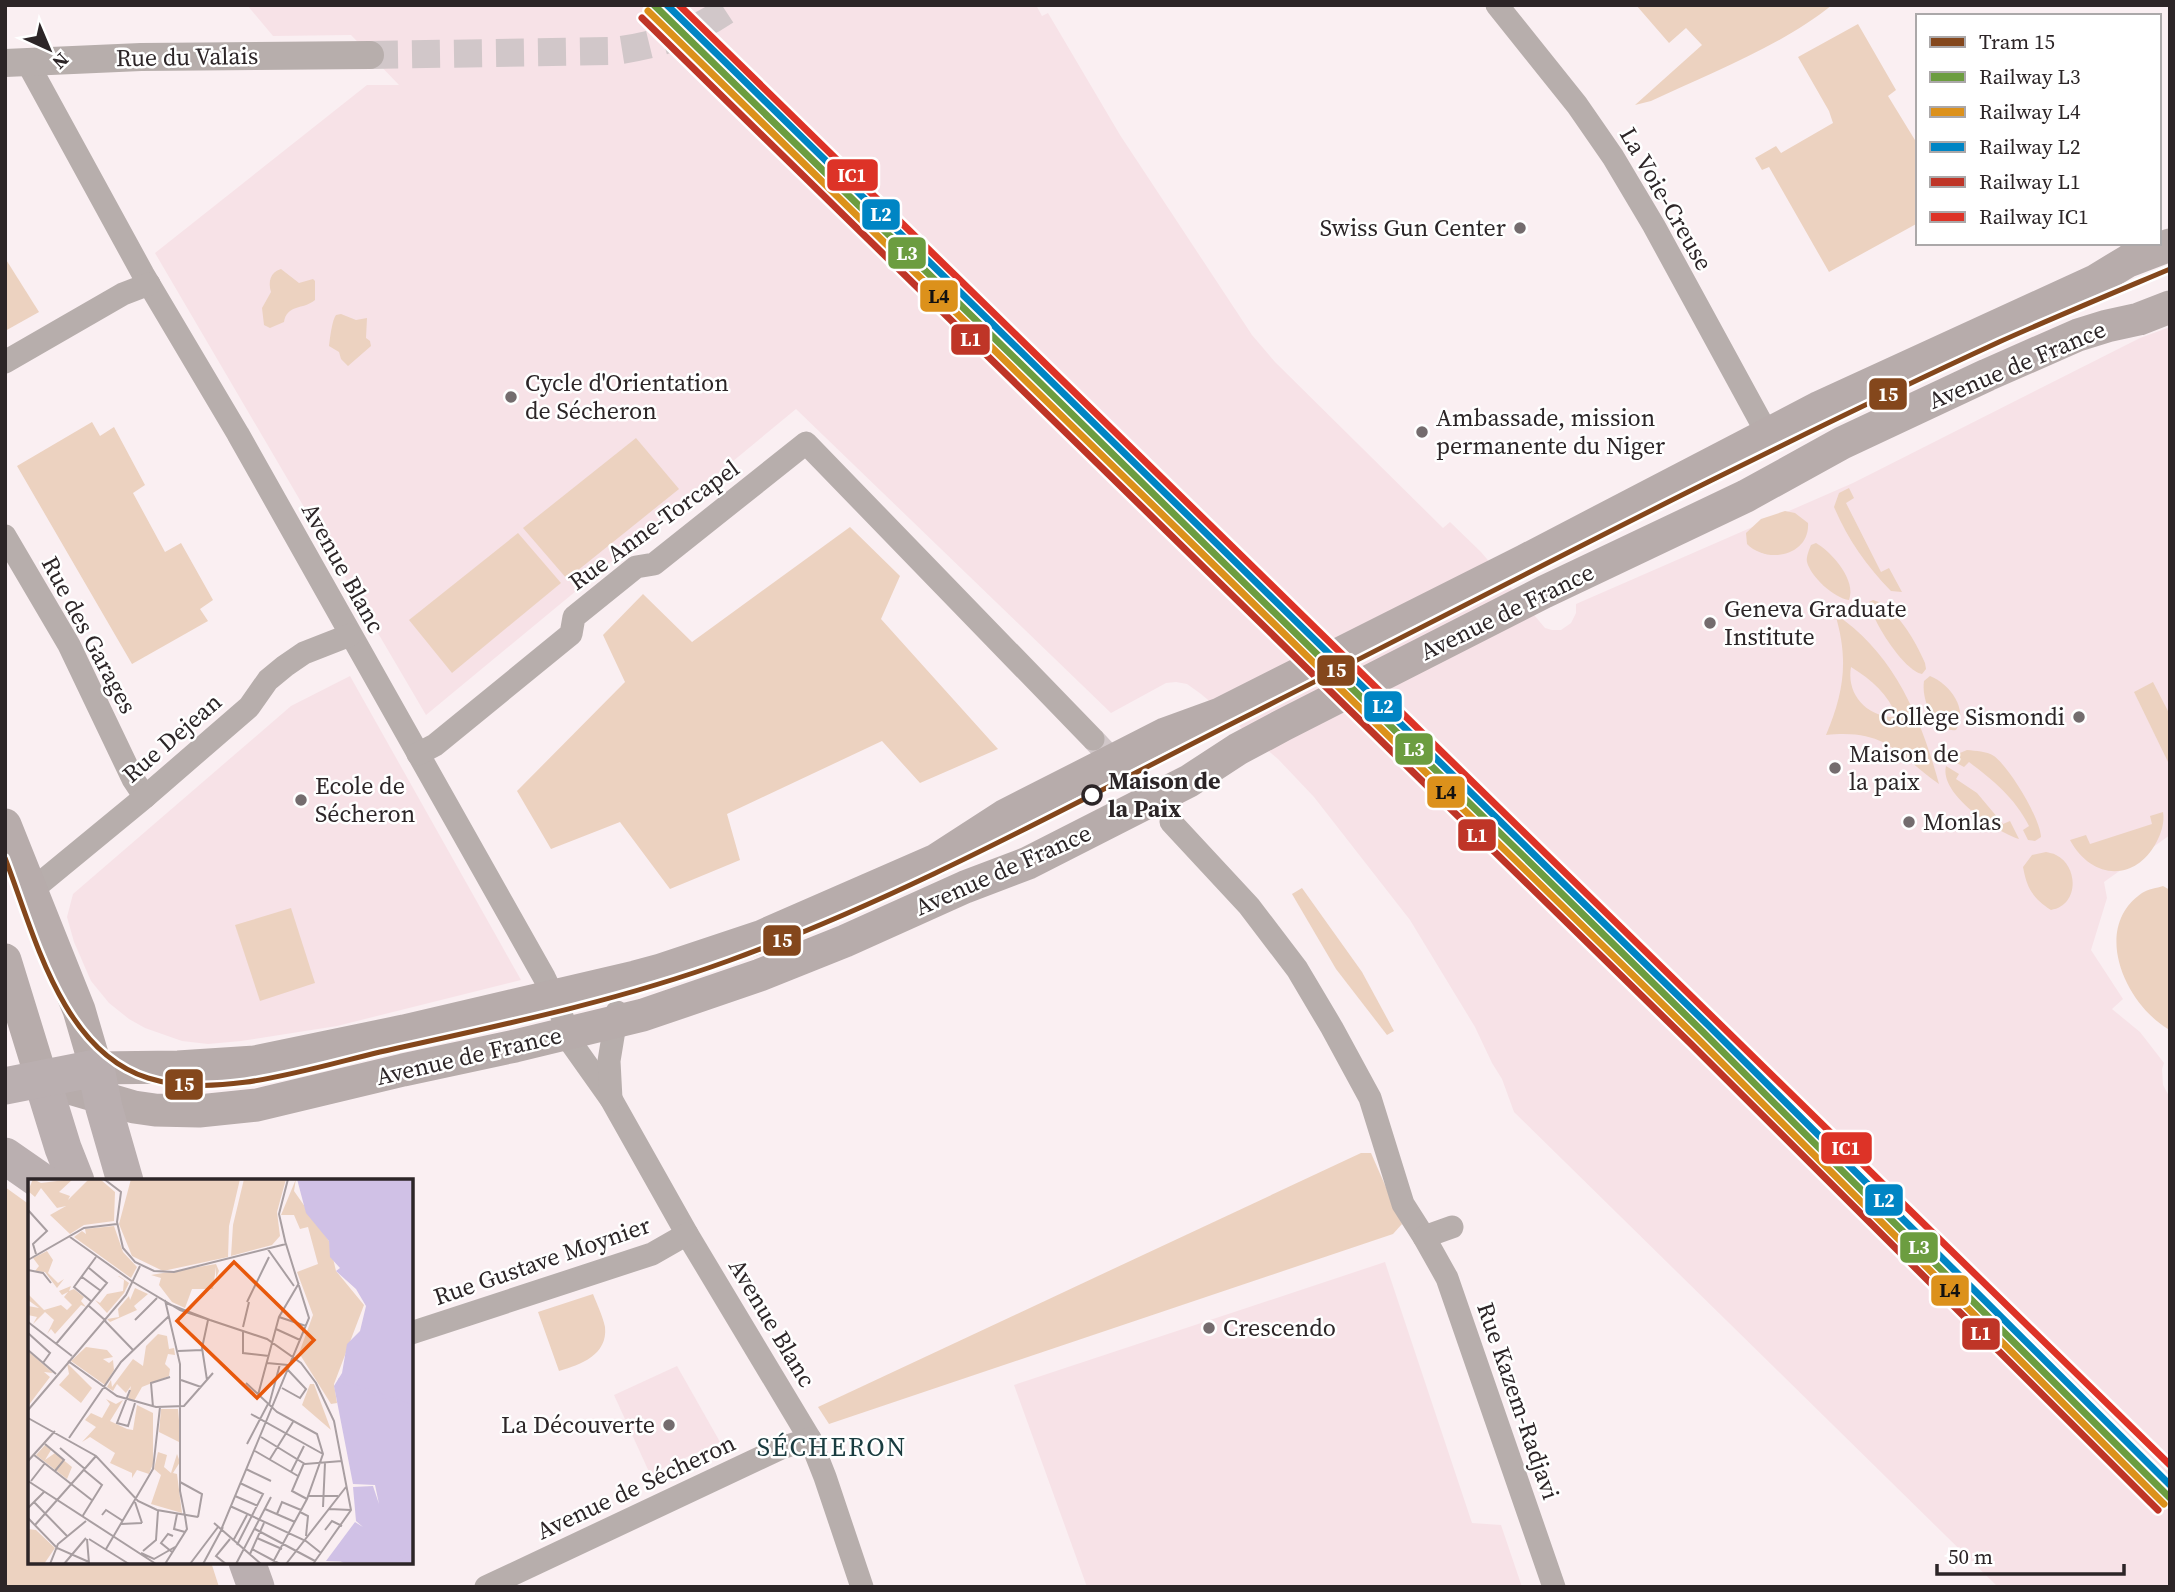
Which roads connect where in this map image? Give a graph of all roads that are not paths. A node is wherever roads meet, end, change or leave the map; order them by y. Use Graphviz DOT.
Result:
graph roads {
  1 [pos="1497,5"];
  2 [pos="370,55"];
  3 [pos="16,62"];
  4 [pos="2170,245"];
  5 [pos="149,284"];
  6 [pos="2170,307"];
  7 [pos="5,362"];
  8 [pos="1768,435"];
  9 [pos="1791,472"];
  10 [pos="5,536"];
  11 [pos="350,635"];
  12 [pos="1093,739"];
  13 [pos="418,754"];
  14 [pos="145,797"];
  15 [pos="1171,822"];
  16 [pos="5,825"];
  17 [pos="32,890"];
  18 [pos="5,960"];
  19 [pos="553,996"];
  20 [pos="617,1015"];
  21 [pos="568,1034"];
  22 [pos="42,1080"];
  23 [pos="99,1083"];
  24 [pos="5,1086"];
  25 [pos="611,1099"];
  26 [pos="5,1156"];
  27 [pos="38,1179"];
  28 [pos="75,1179"];
  29 [pos="124,1179"];
  30 [pos="1452,1227"];
  31 [pos="687,1234"];
  32 [pos="1424,1237"];
  33 [pos="413,1332"];
  34 [pos="810,1439"];
  35 [pos="248,1564"];
  36 [pos="256,1587"];
  37 [pos="486,1587"];
  38 [pos="862,1587"];
  39 [pos="1554,1587"];
  1 -- 8 [label="street, La Voie-Creuse"];
  2 -- 3 [label="street, Rue du Valais"];
  3 -- 5 [label="street, Avenue Blanc"];
  4 -- 8 [label="main road, Avenue de France"];
  5 -- 7 [label="street"];
  5 -- 11 [label="street, Avenue Blanc"];
  6 -- 9 [label="main road, Avenue de France"];
  8 -- 9 [label="main road"];
  8 -- 19 [label="main road, Avenue de France"];
  9 -- 20 [label="main road, Avenue de France"];
  10 -- 14 [label="street, Rue des Garages"];
  11 -- 13 [label="street, Avenue Blanc"];
  11 -- 14 [label="street, Rue Dejean"];
  12 -- 13 [label="street, Rue Anne-Torcapel"];
  13 -- 19 [label="street, Avenue Blanc"];
  14 -- 17 [label="street, Rue Dejean"];
  15 -- 32 [label="street, Rue Kazem-Radjavi"];
  16 -- 17 [label="main road"];
  17 -- 23 [label="main road"];
  18 -- 22 [label="main road"];
  19 -- 21 [label="street, Avenue Blanc"];
  19 -- 23 [label="main road, Avenue de France"];
  20 -- 21 [label="main road, Avenue de France"];
  20 -- 25 [label="street, Avenue Blanc"];
  21 -- 23 [label="main road, Avenue de France"];
  21 -- 25 [label="street, Avenue Blanc"];
  22 -- 23 [label="main road, Avenue de France"];
  22 -- 24 [label="main road, Avenue de France"];
  22 -- 28 [label="main road"];
  23 -- 29 [label="main road"];
  25 -- 31 [label="street, Avenue Blanc"];
  26 -- 27 [label="main road"];
  30 -- 32 [label="street"];
  31 -- 33 [label="street, Rue Gustave Moynier"];
  31 -- 34 [label="street, Avenue Blanc"];
  32 -- 39 [label="street, Rue Kazem-Radjavi"];
  34 -- 37 [label="street, Avenue de Sécheron"];
  34 -- 38 [label="street, Avenue Blanc"];
  35 -- 36 [label="main road"];
}
